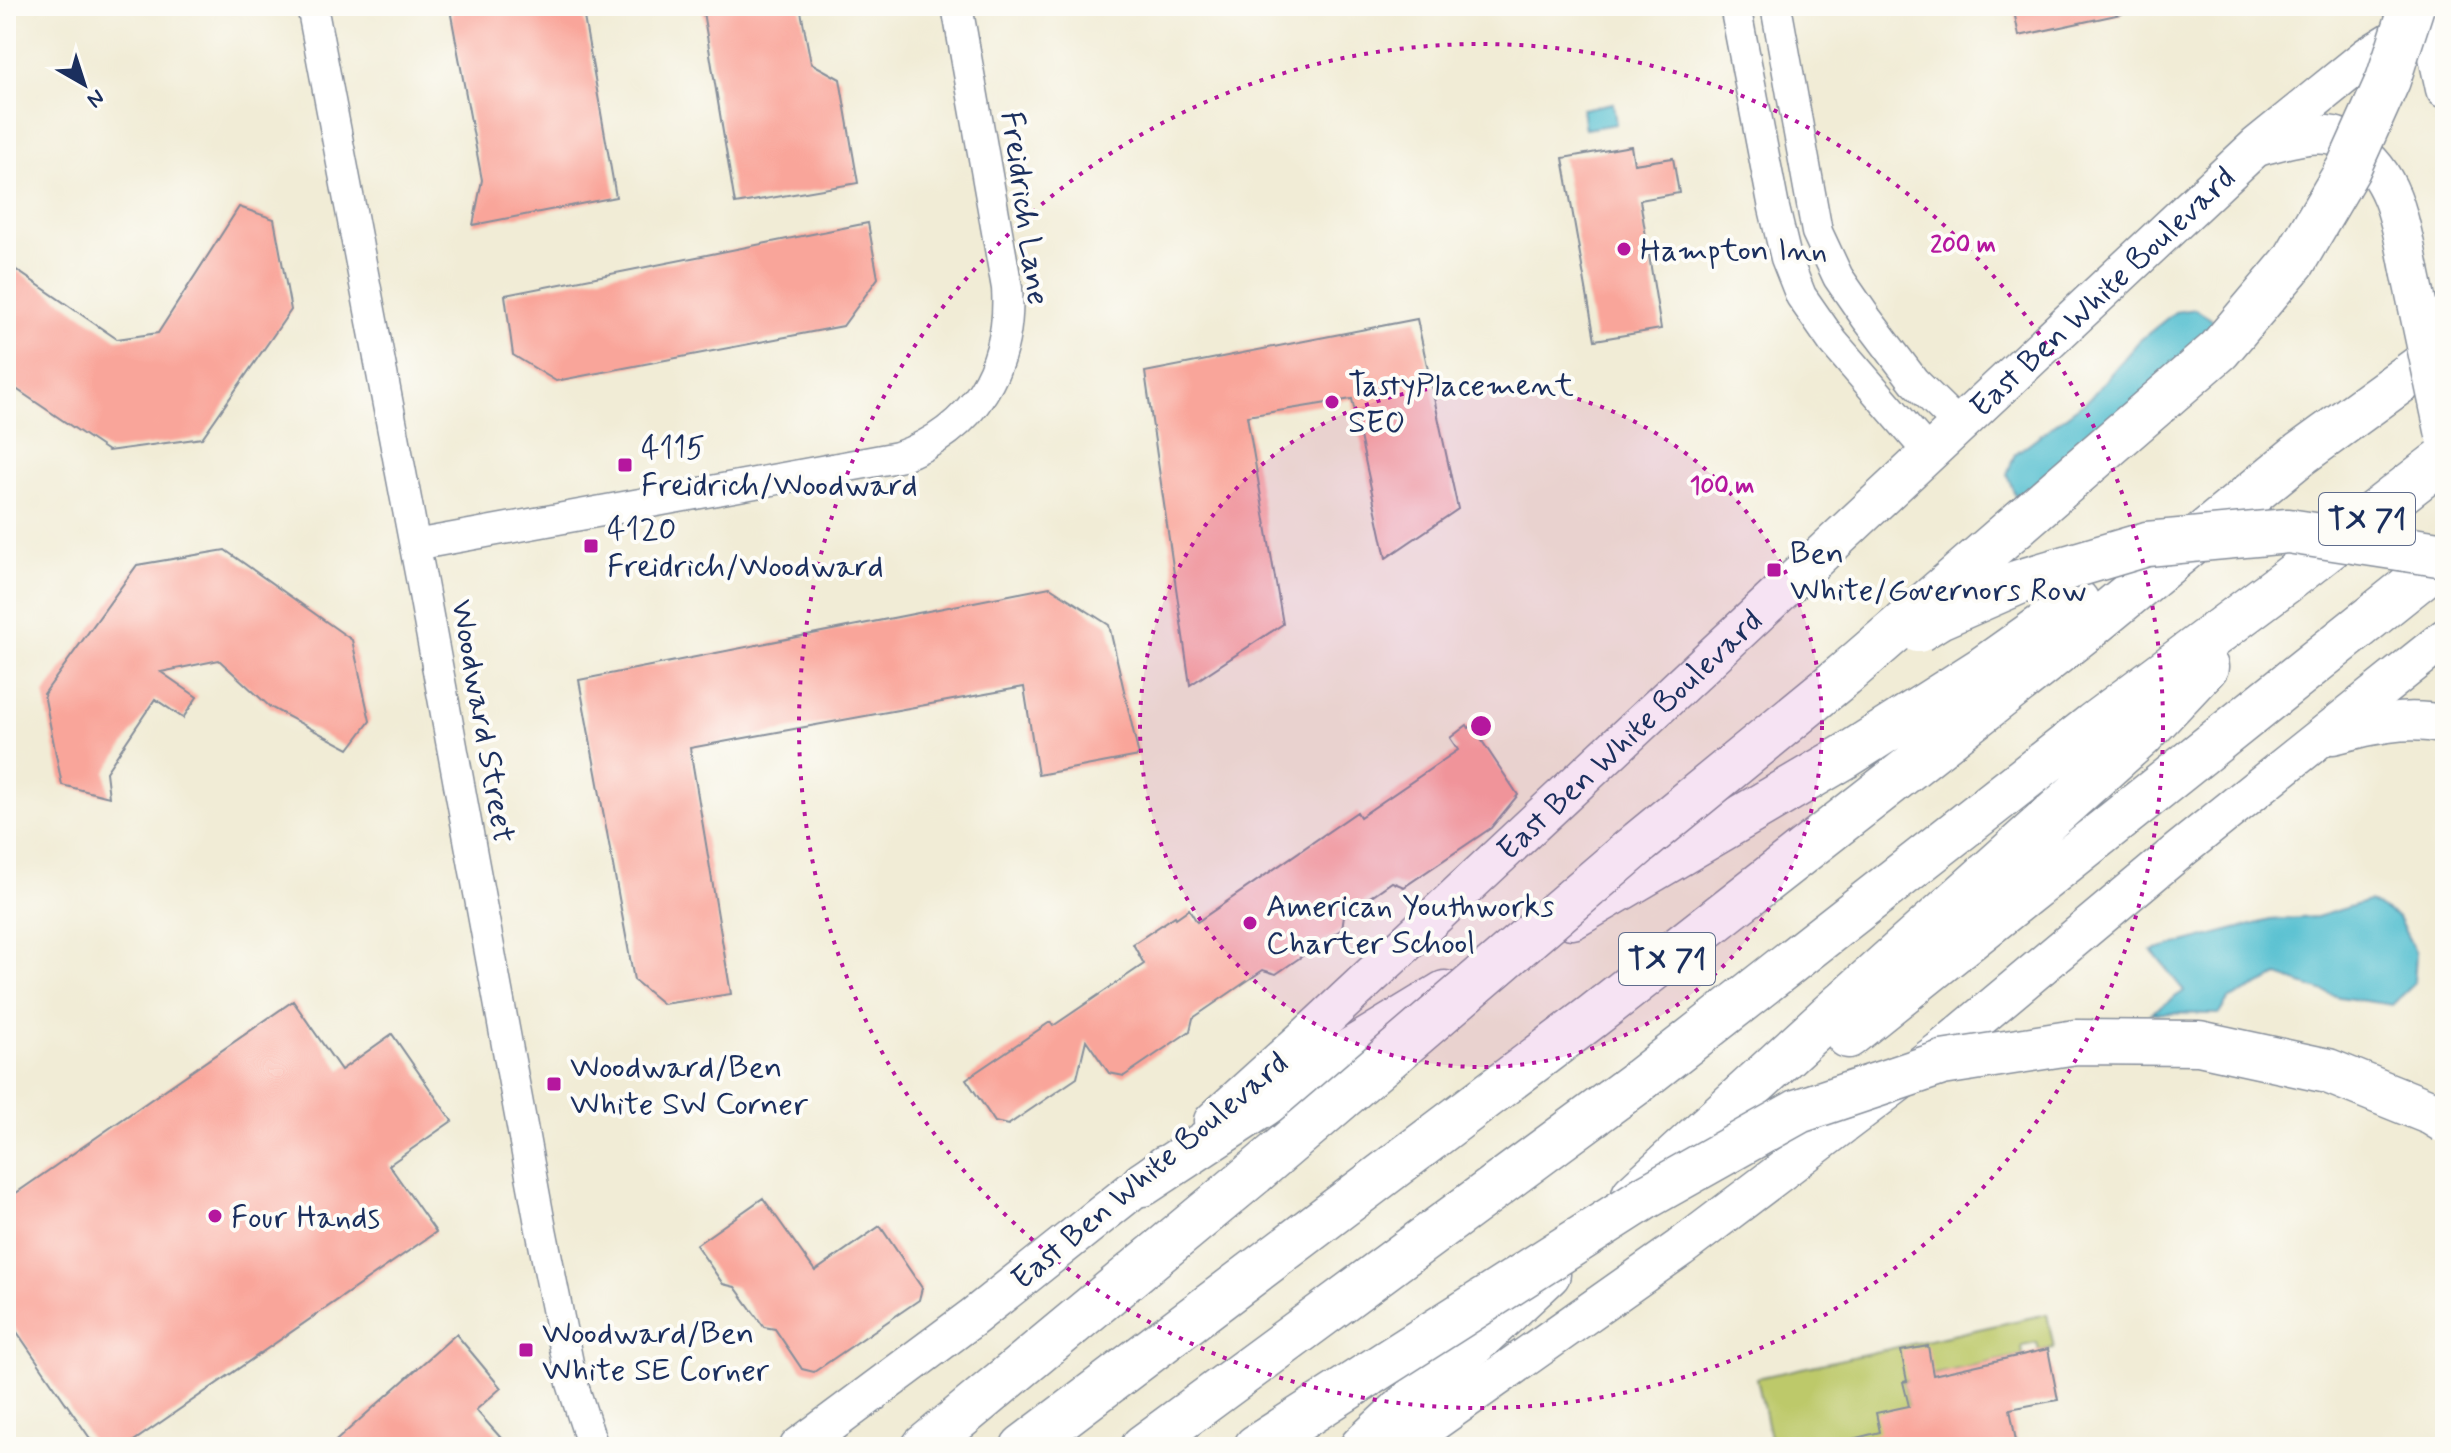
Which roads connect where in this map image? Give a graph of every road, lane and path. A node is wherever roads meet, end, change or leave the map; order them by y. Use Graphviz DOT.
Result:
graph roads {
  1 [pos="312,6"];
  2 [pos="957,6"];
  3 [pos="1735,6"];
  4 [pos="1776,6"];
  5 [pos="2428,9"];
  6 [pos="2445,89"];
  7 [pos="2257,146"];
  8 [pos="2445,349"];
  9 [pos="1959,425"];
  10 [pos="2445,435"];
  11 [pos="1929,453"];
  12 [pos="2299,455"];
  13 [pos="2445,458"];
  14 [pos="415,545"];
  15 [pos="2445,555"];
  16 [pos="2289,579"];
  17 [pos="2445,614"];
  18 [pos="2432,648"];
  19 [pos="1844,675"];
  20 [pos="2445,725"];
  21 [pos="2319,739"];
  22 [pos="2445,1121"];
  23 [pos="1143,1184"];
  24 [pos="1646,1197"];
  25 [pos="593,1447"];
  26 [pos="799,1447"];
  27 [pos="924,1447"];
  28 [pos="1023,1447"];
  29 [pos="1143,1447"];
  30 [pos="1256,1447"];
  31 [pos="1362,1447"];
  32 [pos="1398,1447"];
  1 -- 14 [label="street, Woodward Street"];
  2 -- 14 [label="street, Freidrich Lane"];
  3 -- 11 [label="street"];
  4 -- 9 [label="street"];
  5 -- 6 [label="main road"];
  5 -- 7 [label="main road, East Ben White Boulevard"];
  5 -- 19 [label="highway, bridge"];
  7 -- 9 [label="main road, East Ben White Boulevard"];
  7 -- 10 [label="main road, bridge"];
  8 -- 12 [label="highway, TX 71"];
  9 -- 11 [label="main road, East Ben White Boulevard"];
  11 -- 23 [label="main road, East Ben White Boulevard"];
  12 -- 23 [label="highway"];
  12 -- 28 [label="highway, TX 71"];
  13 -- 16 [label="highway, TX 71"];
  14 -- 25 [label="street, Woodward Street"];
  15 -- 19 [label="highway, bridge"];
  15 -- 24 [label="highway, bridge"];
  16 -- 29 [label="highway, TX 71"];
  16 -- 31 [label="highway"];
  17 -- 18 [label="main road"];
  18 -- 21 [label="main road"];
  19 -- 27 [label="highway, bridge"];
  20 -- 21 [label="main road"];
  21 -- 32 [label="main road"];
  22 -- 24 [label="highway, bridge"];
  23 -- 26 [label="main road, East Ben White Boulevard"];
  24 -- 30 [label="highway, bridge"];
}
